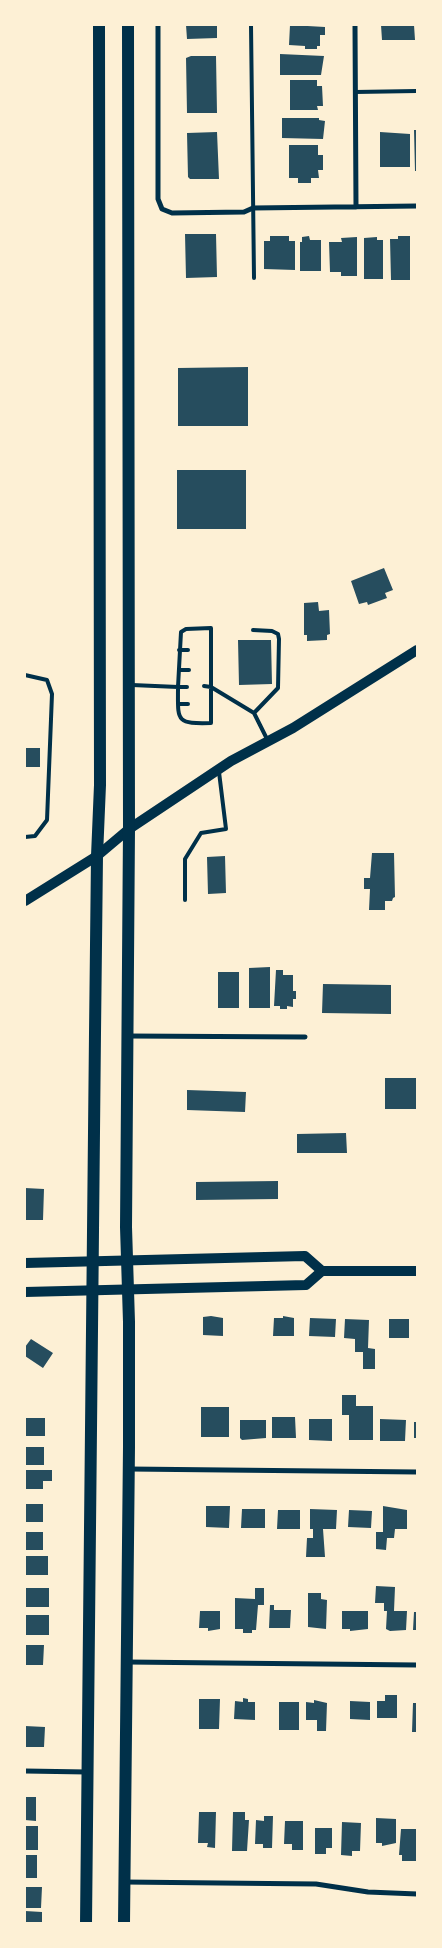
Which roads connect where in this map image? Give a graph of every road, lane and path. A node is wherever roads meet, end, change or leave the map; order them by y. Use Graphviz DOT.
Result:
graph roads {
  1 [pos="99,25"];
  2 [pos="128,25"];
  3 [pos="158,25"];
  4 [pos="251,25"];
  5 [pos="355,25"];
  6 [pos="417,91"];
  7 [pos="355,92"];
  8 [pos="417,206"];
  9 [pos="356,207"];
  10 [pos="253,208"];
  11 [pos="254,278"];
  12 [pos="217,626"];
  13 [pos="211,628"];
  14 [pos="253,630"];
  15 [pos="179,650"];
  16 [pos="188,650"];
  17 [pos="205,650"];
  18 [pos="211,650"];
  19 [pos="417,650"];
  20 [pos="179,670"];
  21 [pos="188,670"];
  22 [pos="205,670"];
  23 [pos="211,670"];
  24 [pos="25,675"];
  25 [pos="129,685"];
  26 [pos="204,686"];
  27 [pos="178,687"];
  28 [pos="188,687"];
  29 [pos="211,687"];
  30 [pos="178,704"];
  31 [pos="188,704"];
  32 [pos="204,704"];
  33 [pos="211,704"];
  34 [pos="254,713"];
  35 [pos="268,741"];
  36 [pos="218,770"];
  37 [pos="129,829"];
  38 [pos="25,837"];
  39 [pos="97,856"];
  40 [pos="185,900"];
  41 [pos="25,901"];
  42 [pos="127,1036"];
  43 [pos="305,1037"];
  44 [pos="127,1260"];
  45 [pos="92,1261"];
  46 [pos="25,1263"];
  47 [pos="322,1271"];
  48 [pos="417,1271"];
  49 [pos="128,1289"];
  50 [pos="92,1290"];
  51 [pos="25,1292"];
  52 [pos="129,1469"];
  53 [pos="417,1472"];
  54 [pos="126,1662"];
  55 [pos="417,1665"];
  56 [pos="25,1772"];
  57 [pos="87,1772"];
  58 [pos="124,1882"];
  59 [pos="417,1894"];
  60 [pos="86,1923"];
  61 [pos="124,1923"];
  1 -- 39 [label="main road"];
  2 -- 25 [label="main road"];
  3 -- 10 [label="street"];
  4 -- 10 [label="lane"];
  5 -- 7 [label="street"];
  6 -- 7 [label="lane"];
  7 -- 9 [label="street"];
  8 -- 9 [label="street"];
  9 -- 10 [label="street"];
  10 -- 11 [label="lane"];
  12 -- 13 [label="lane"];
  13 -- 15 [label="lane"];
  13 -- 18 [label="lane"];
  14 -- 34 [label="lane"];
  15 -- 16 [label="lane"];
  15 -- 20 [label="lane"];
  17 -- 18 [label="lane"];
  18 -- 23 [label="lane"];
  19 -- 35 [label="main road"];
  20 -- 21 [label="lane"];
  20 -- 27 [label="lane"];
  22 -- 23 [label="lane"];
  23 -- 29 [label="lane"];
  24 -- 38 [label="lane"];
  25 -- 27 [label="lane"];
  25 -- 37 [label="main road"];
  26 -- 29 [label="lane"];
  27 -- 28 [label="lane"];
  27 -- 30 [label="lane"];
  29 -- 33 [label="lane"];
  29 -- 34 [label="lane"];
  30 -- 31 [label="lane"];
  30 -- 33 [label="lane"];
  32 -- 33 [label="lane"];
  34 -- 35 [label="lane"];
  35 -- 36 [label="main road"];
  36 -- 37 [label="main road"];
  36 -- 40 [label="lane"];
  37 -- 39 [label="main road"];
  37 -- 42 [label="main road"];
  39 -- 41 [label="main road"];
  39 -- 45 [label="main road"];
  42 -- 43 [label="street"];
  42 -- 44 [label="main road"];
  44 -- 45 [label="main road"];
  44 -- 47 [label="main road"];
  44 -- 49 [label="main road"];
  45 -- 46 [label="main road"];
  45 -- 50 [label="main road"];
  47 -- 48 [label="main road"];
  47 -- 49 [label="main road"];
  49 -- 50 [label="main road"];
  49 -- 52 [label="main road"];
  50 -- 51 [label="main road"];
  50 -- 57 [label="main road"];
  52 -- 53 [label="street"];
  52 -- 54 [label="main road"];
  54 -- 55 [label="street"];
  54 -- 58 [label="main road"];
  56 -- 57 [label="street"];
  57 -- 60 [label="main road"];
  58 -- 59 [label="street"];
  58 -- 61 [label="main road"];
}
